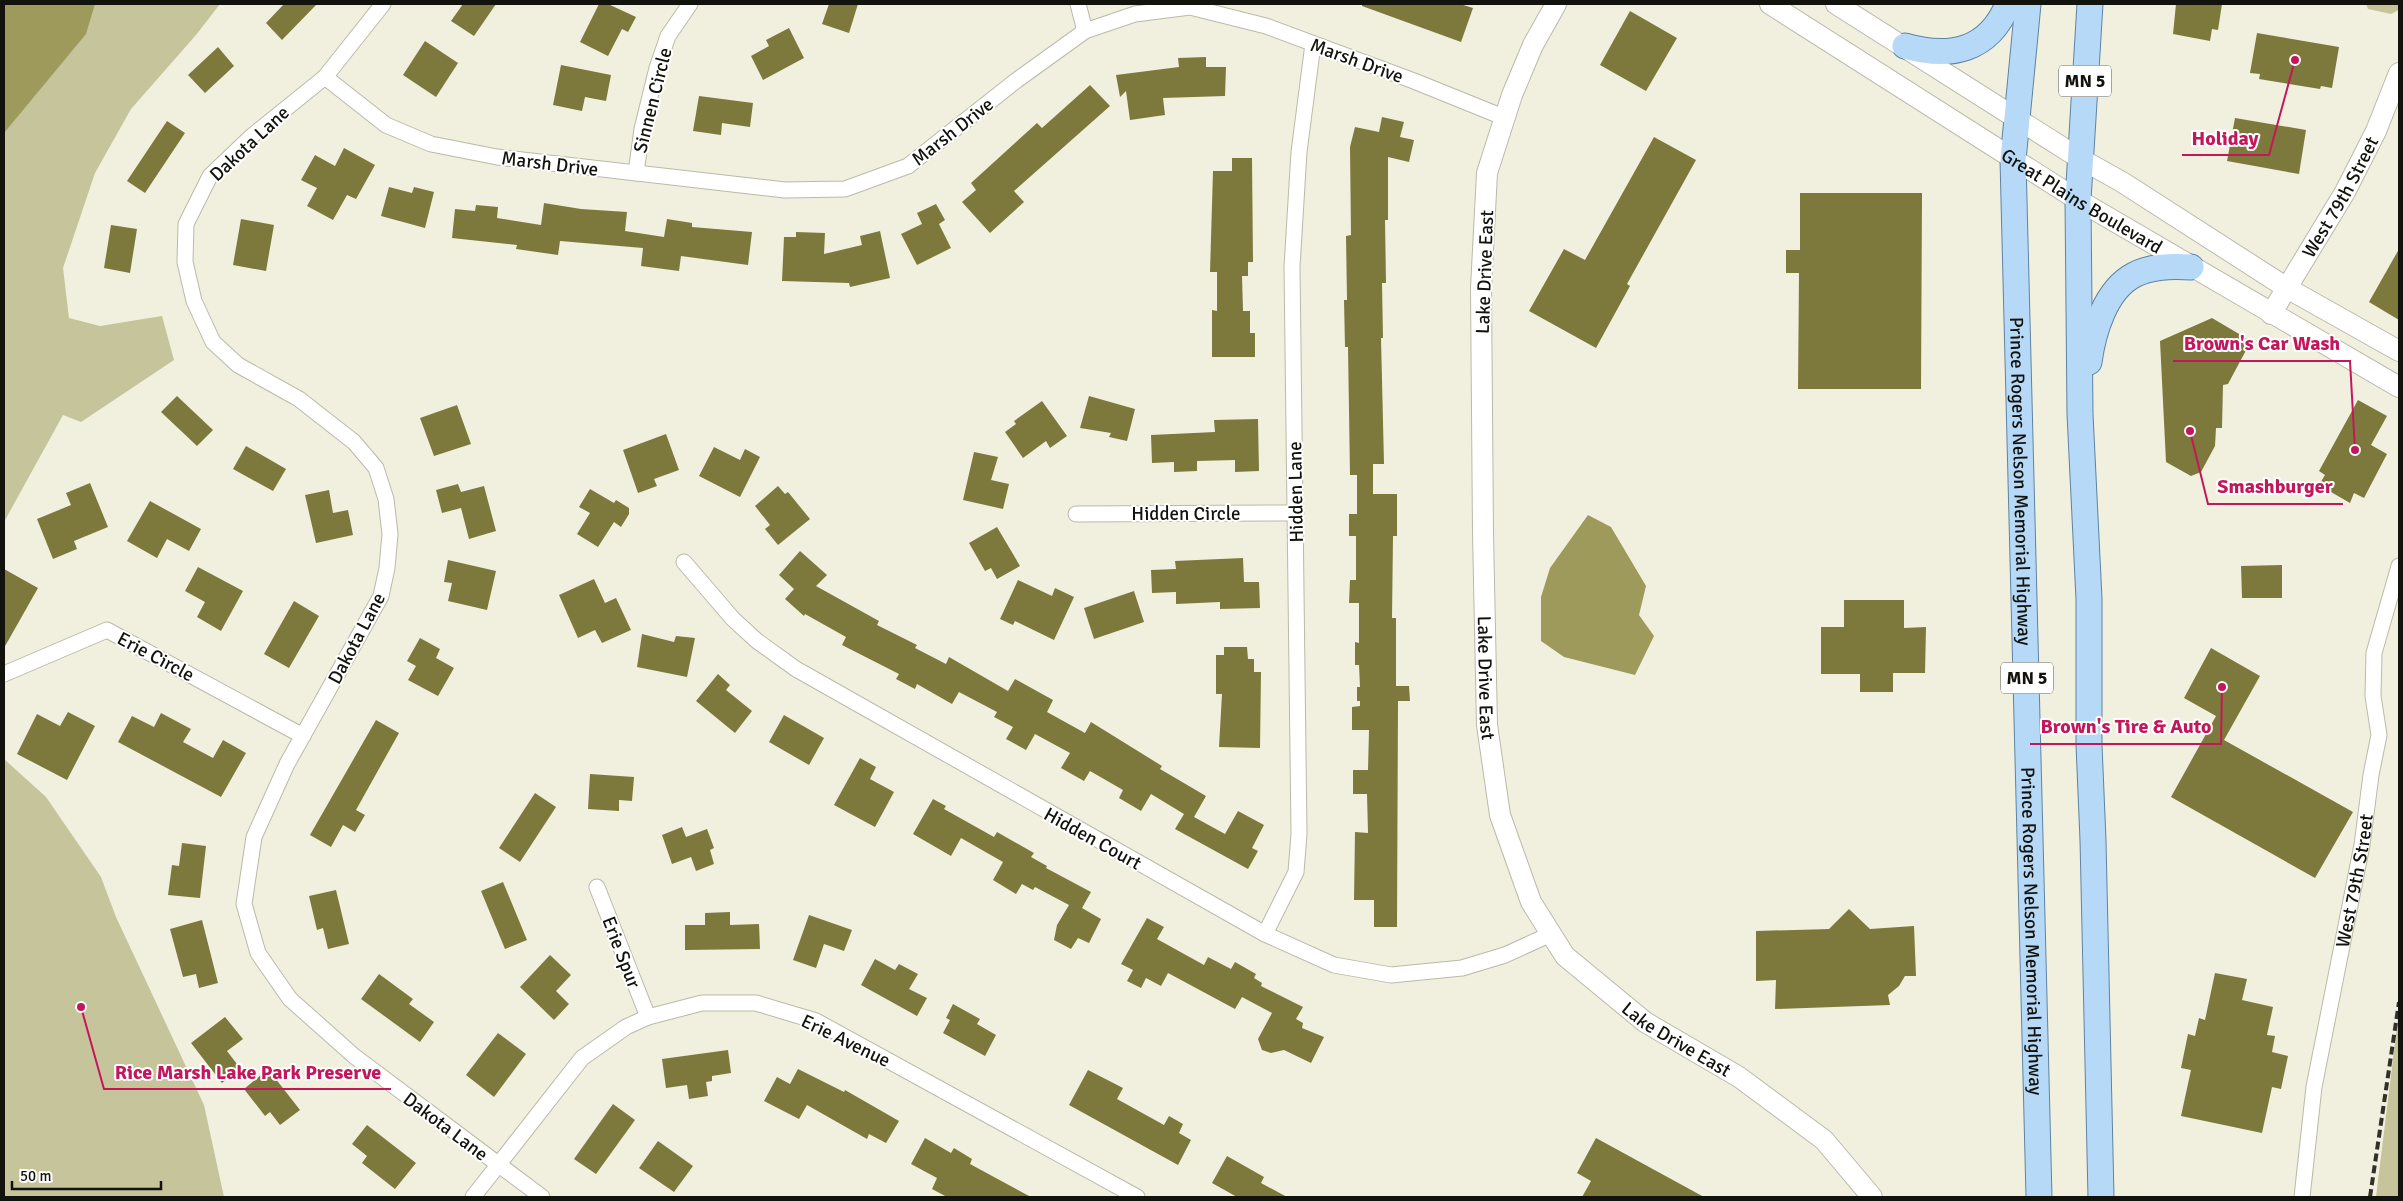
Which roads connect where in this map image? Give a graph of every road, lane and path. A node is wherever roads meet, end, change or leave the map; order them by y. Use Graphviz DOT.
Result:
graph roads {
  1 [pos="383,4"];
  2 [pos="690,4"];
  3 [pos="1078,4"];
  4 [pos="1556,4"];
  5 [pos="1770,4"];
  6 [pos="1836,4"];
  7 [pos="2008,4"];
  8 [pos="2028,4"];
  9 [pos="2090,4"];
  10 [pos="1085,31"];
  11 [pos="1312,44"];
  12 [pos="1905,46"];
  13 [pos="2399,73"];
  14 [pos="325,77"];
  15 [pos="2016,115"];
  16 [pos="1503,117"];
  17 [pos="2079,158"];
  18 [pos="2013,160"];
  19 [pos="636,174"];
  20 [pos="2078,200"];
  21 [pos="2191,266"];
  22 [pos="2287,288"];
  23 [pos="2272,314"];
  24 [pos="2399,351"];
  25 [pos="2399,387"];
  26 [pos="2080,414"];
  27 [pos="1296,512"];
  28 [pos="1076,514"];
  29 [pos="684,562"];
  30 [pos="2399,566"];
  31 [pos="4,674"];
  32 [pos="303,736"];
  33 [pos="597,887"];
  34 [pos="1265,934"];
  35 [pos="1551,934"];
  36 [pos="648,1017"];
  37 [pos="497,1164"];
  38 [pos="473,1197"];
  39 [pos="542,1197"];
  40 [pos="1138,1197"];
  41 [pos="1872,1197"];
  42 [pos="2039,1197"];
  43 [pos="2101,1197"];
  44 [pos="2302,1197"];
  1 -- 14 [label="street, Dakota Lane"];
  2 -- 19 [label="street, Sinnen Circle"];
  3 -- 10 [label="street"];
  4 -- 16 [label="street, Lake Drive East"];
  5 -- 18 [label="street, Great Plains Boulevard"];
  6 -- 12 [label="street, Great Plains Boulevard"];
  7 -- 12 [label="main road"];
  8 -- 15 [label="main road, Prince Rogers Nelson Memorial Highway / MN 5"];
  9 -- 17 [label="main road, MN 5"];
  10 -- 11 [label="street, Marsh Drive"];
  10 -- 19 [label="street, Marsh Drive"];
  11 -- 16 [label="street, Marsh Drive"];
  11 -- 27 [label="street, Hidden Lane"];
  12 -- 15 [label="street, Great Plains Boulevard"];
  13 -- 22 [label="street, West 79th Street"];
  14 -- 19 [label="street, Marsh Drive"];
  14 -- 32 [label="street, Dakota Lane"];
  15 -- 17 [label="street, Great Plains Boulevard"];
  15 -- 18 [label="main road, Prince Rogers Nelson Memorial Highway / MN 5"];
  16 -- 35 [label="street, Lake Drive East"];
  17 -- 20 [label="main road, MN 5"];
  17 -- 22 [label="street, Great Plains Boulevard"];
  18 -- 20 [label="street, Great Plains Boulevard"];
  18 -- 42 [label="main road, Prince Rogers Nelson Memorial Highway / MN 5"];
  20 -- 21 [label="street, Great Plains Boulevard"];
  20 -- 26 [label="main road, MN 5"];
  21 -- 23 [label="street, Great Plains Boulevard"];
  21 -- 26 [label="main road"];
  22 -- 23 [label="street, West 79th Street"];
  22 -- 24 [label="street, Great Plains Boulevard"];
  23 -- 25 [label="street, Great Plains Boulevard"];
  26 -- 43 [label="main road, MN 5"];
  27 -- 28 [label="street, Hidden Circle"];
  27 -- 34 [label="street, Hidden Lane"];
  29 -- 34 [label="street, Hidden Court"];
  30 -- 44 [label="street, West 79th Street"];
  31 -- 32 [label="street, Erie Circle"];
  32 -- 37 [label="street, Dakota Lane"];
  33 -- 36 [label="street, Erie Spur"];
  34 -- 35 [label="street, Hidden Court"];
  35 -- 41 [label="street, Lake Drive East"];
  36 -- 37 [label="street, Erie Avenue"];
  36 -- 40 [label="street, Erie Avenue"];
  37 -- 38 [label="street, Erie Avenue"];
  37 -- 39 [label="street, Dakota Lane"];
}
